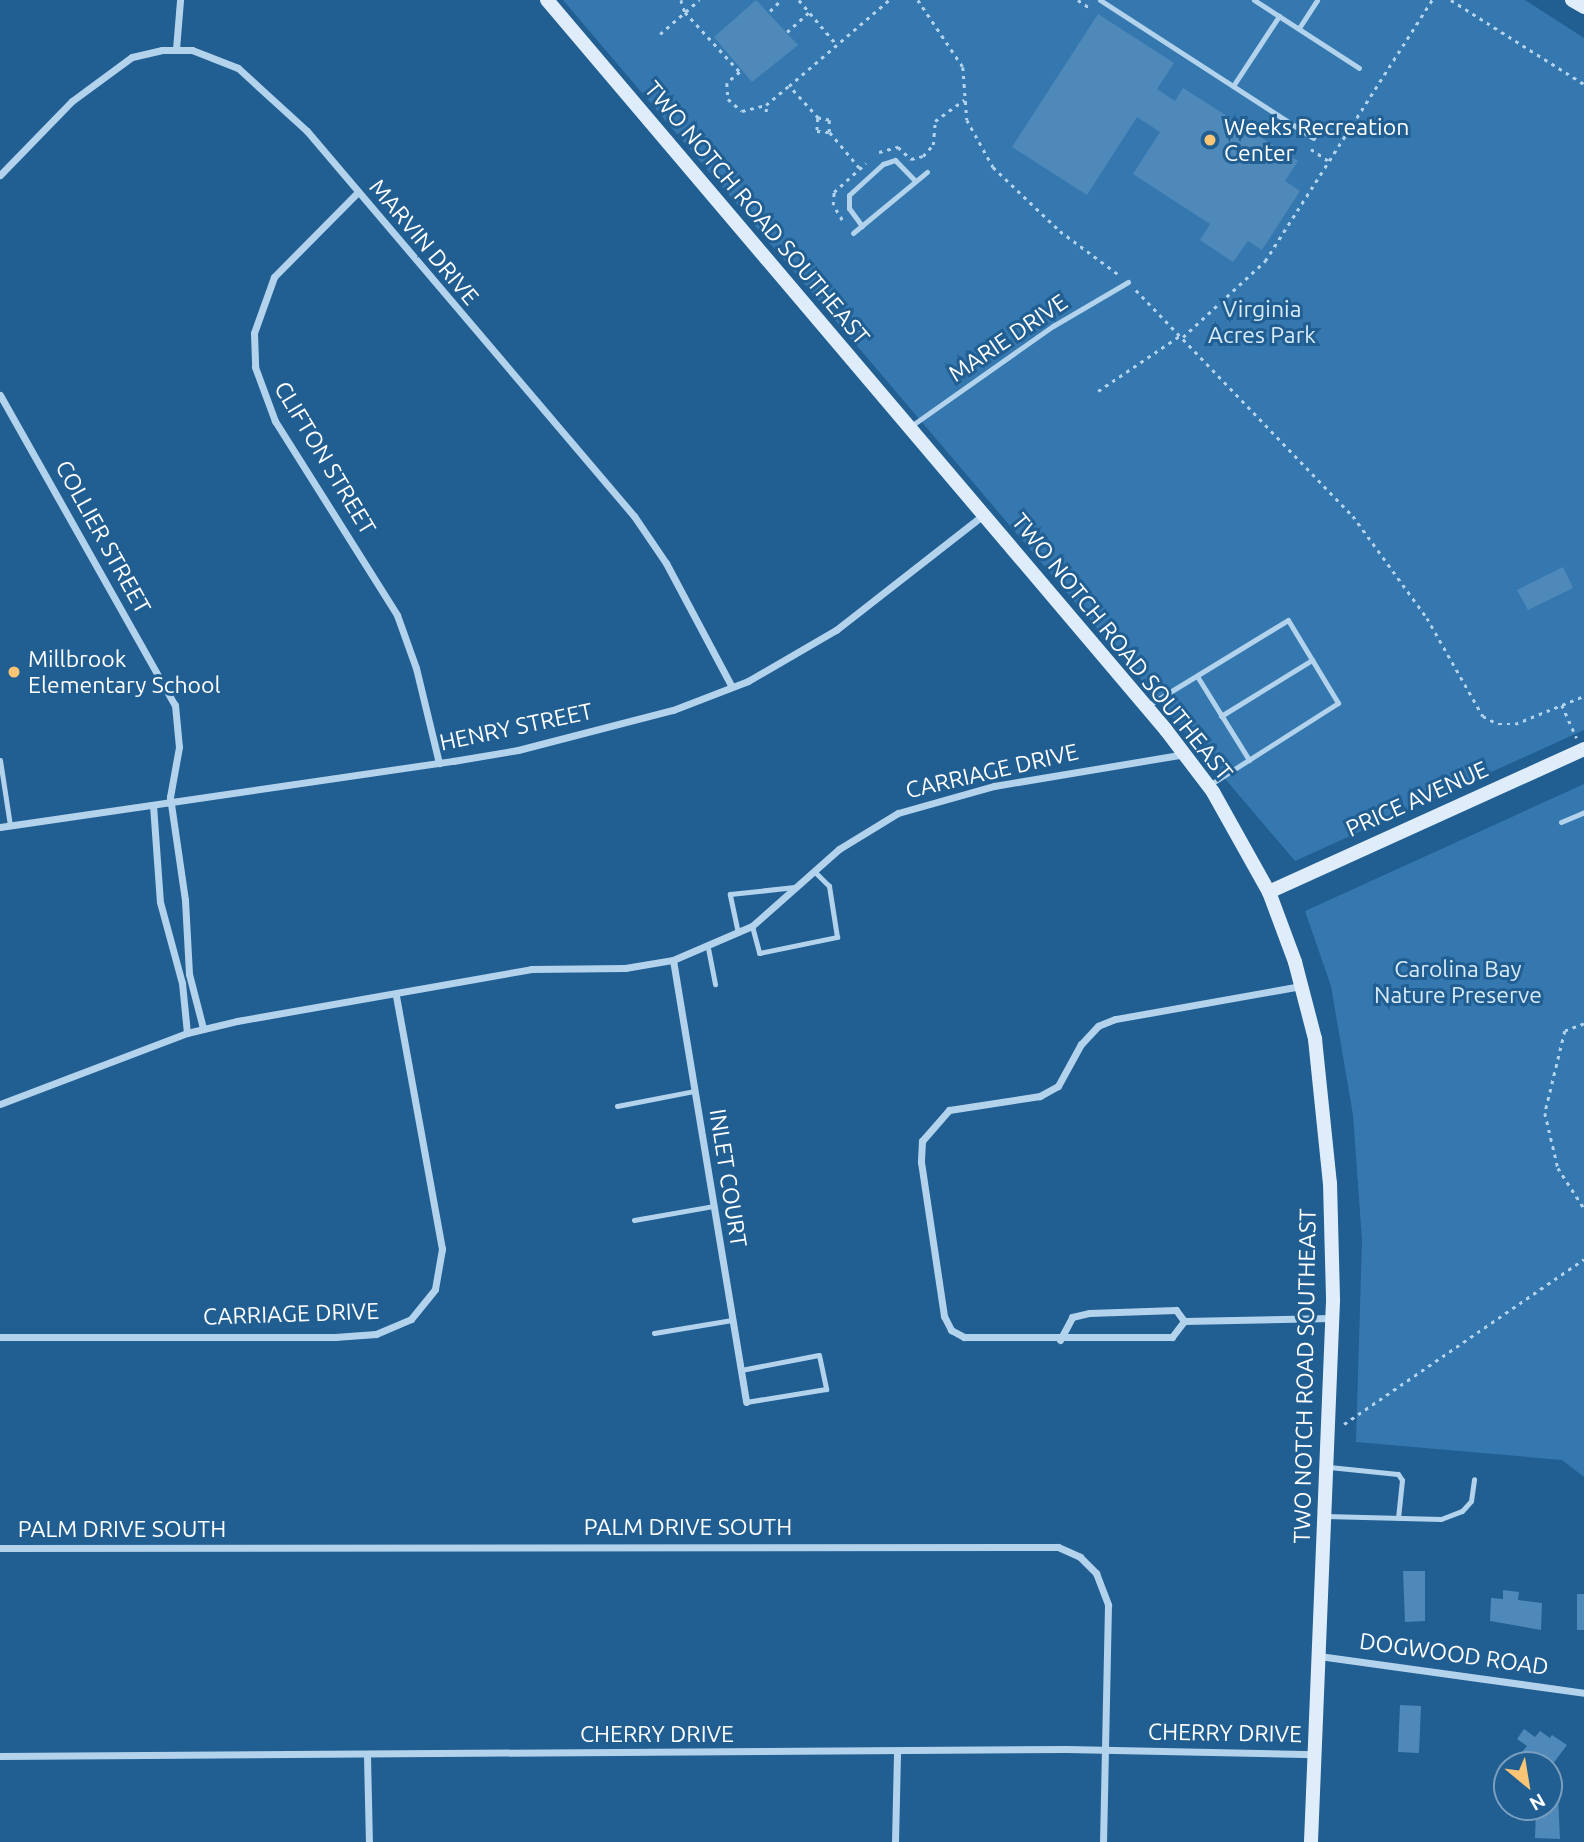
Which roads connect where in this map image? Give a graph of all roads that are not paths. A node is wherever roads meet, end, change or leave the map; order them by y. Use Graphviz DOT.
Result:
graph roads {
  1 [pos="180,0"];
  2 [pos="547,0"];
  3 [pos="1100,0"];
  4 [pos="1254,0"];
  5 [pos="1317,0"];
  6 [pos="1572,0"];
  7 [pos="1584,7"];
  8 [pos="1279,16"];
  9 [pos="1299,28"];
  10 [pos="176,49"];
  11 [pos="1359,68"];
  12 [pos="1233,86"];
  13 [pos="1313,138"];
  14 [pos="928,172"];
  15 [pos="0,175"];
  16 [pos="915,181"];
  17 [pos="357,193"];
  18 [pos="862,226"];
  19 [pos="853,233"];
  20 [pos="1128,282"];
  21 [pos="0,395"];
  22 [pos="909,427"];
  23 [pos="983,514"];
  24 [pos="1312,660"];
  25 [pos="1197,676"];
  26 [pos="732,687"];
  27 [pos="1147,707"];
  28 [pos="1221,716"];
  29 [pos="1584,749"];
  30 [pos="1185,754"];
  31 [pos="0,760"];
  32 [pos="1249,760"];
  33 [pos="439,763"];
  34 [pos="1208,786"];
  35 [pos="172,802"];
  36 [pos="153,805"];
  37 [pos="1584,812"];
  38 [pos="1561,822"];
  39 [pos="10,825"];
  40 [pos="0,827"];
  41 [pos="814,871"];
  42 [pos="798,887"];
  43 [pos="1269,892"];
  44 [pos="752,926"];
  45 [pos="738,933"];
  46 [pos="708,948"];
  47 [pos="673,960"];
  48 [pos="715,984"];
  49 [pos="1302,986"];
  50 [pos="396,996"];
  51 [pos="203,1028"];
  52 [pos="187,1032"];
  53 [pos="694,1091"];
  54 [pos="0,1104"];
  55 [pos="617,1106"];
  56 [pos="713,1206"];
  57 [pos="634,1220"];
  58 [pos="1333,1318"];
  59 [pos="732,1320"];
  60 [pos="1184,1321"];
  61 [pos="654,1333"];
  62 [pos="0,1337"];
  63 [pos="1060,1340"];
  64 [pos="741,1370"];
  65 [pos="746,1402"];
  66 [pos="1328,1467"];
  67 [pos="1474,1479"];
  68 [pos="1325,1516"];
  69 [pos="1398,1518"];
  70 [pos="0,1548"];
  71 [pos="1319,1656"];
  72 [pos="1584,1693"];
  73 [pos="1106,1749"];
  74 [pos="897,1752"];
  75 [pos="1314,1755"];
  76 [pos="0,1756"];
  77 [pos="367,1756"];
  78 [pos="369,1842"];
  79 [pos="895,1842"];
  80 [pos="1103,1842"];
  81 [pos="1311,1842"];
  1 -- 10 [label="street"];
  2 -- 22 [label="street, TWO NOTCH ROAD SOUTHEAST"];
  3 -- 12 [label="lane"];
  4 -- 8 [label="lane"];
  5 -- 9 [label="lane"];
  6 -- 7 [label="street"];
  8 -- 9 [label="lane"];
  8 -- 12 [label="lane"];
  9 -- 11 [label="lane"];
  10 -- 15 [label="street, MARVIN DRIVE"];
  10 -- 17 [label="street, MARVIN DRIVE"];
  12 -- 13 [label="lane"];
  14 -- 16 [label="lane"];
  16 -- 18 [label="lane"];
  16 -- 18 [label="lane"];
  17 -- 26 [label="street, MARVIN DRIVE"];
  17 -- 33 [label="street, CLIFTON STREET"];
  18 -- 19 [label="lane"];
  20 -- 22 [label="lane, MARIE DRIVE"];
  21 -- 35 [label="street, COLLIER STREET"];
  22 -- 23 [label="street, TWO NOTCH ROAD SOUTHEAST"];
  23 -- 26 [label="street, HENRY STREET"];
  23 -- 27 [label="street, TWO NOTCH ROAD SOUTHEAST"];
  24 -- 25 [label="lane"];
  24 -- 28 [label="lane"];
  24 -- 32 [label="lane"];
  25 -- 27 [label="lane"];
  25 -- 28 [label="lane"];
  26 -- 33 [label="street, HENRY STREET"];
  27 -- 30 [label="street, TWO NOTCH ROAD SOUTHEAST"];
  28 -- 32 [label="lane"];
  29 -- 43 [label="street, PRICE AVENUE"];
  30 -- 34 [label="street, TWO NOTCH ROAD SOUTHEAST"];
  30 -- 41 [label="street, CARRIAGE DRIVE"];
  31 -- 39 [label="lane"];
  32 -- 34 [label="lane"];
  33 -- 35 [label="street, HENRY STREET"];
  34 -- 43 [label="street, TWO NOTCH ROAD SOUTHEAST"];
  35 -- 36 [label="street, HENRY STREET"];
  35 -- 51 [label="street, COLLIER STREET"];
  36 -- 39 [label="street, HENRY STREET"];
  36 -- 52 [label="street"];
  37 -- 38 [label="lane"];
  39 -- 40 [label="street, HENRY STREET"];
  41 -- 42 [label="street, CARRIAGE DRIVE"];
  41 -- 44 [label="lane"];
  42 -- 44 [label="street, CARRIAGE DRIVE"];
  42 -- 45 [label="lane"];
  43 -- 49 [label="street, TWO NOTCH ROAD SOUTHEAST"];
  44 -- 45 [label="street, CARRIAGE DRIVE"];
  45 -- 46 [label="street, CARRIAGE DRIVE"];
  46 -- 47 [label="street, CARRIAGE DRIVE"];
  46 -- 48 [label="lane"];
  47 -- 50 [label="street, CARRIAGE DRIVE"];
  47 -- 53 [label="street, INLET COURT"];
  49 -- 58 [label="street, TWO NOTCH ROAD SOUTHEAST"];
  49 -- 63 [label="street"];
  50 -- 51 [label="street, CARRIAGE DRIVE"];
  50 -- 62 [label="street, CARRIAGE DRIVE"];
  51 -- 52 [label="street, CARRIAGE DRIVE"];
  52 -- 54 [label="street, CARRIAGE DRIVE"];
  53 -- 55 [label="lane"];
  53 -- 56 [label="street, INLET COURT"];
  56 -- 57 [label="lane"];
  56 -- 59 [label="street, INLET COURT"];
  58 -- 60 [label="street"];
  58 -- 66 [label="street, TWO NOTCH ROAD SOUTHEAST"];
  59 -- 61 [label="lane"];
  59 -- 64 [label="street, INLET COURT"];
  60 -- 63 [label="street"];
  60 -- 63 [label="street"];
  64 -- 65 [label="street, INLET COURT"];
  64 -- 65 [label="lane"];
  66 -- 68 [label="street, TWO NOTCH ROAD SOUTHEAST"];
  66 -- 69 [label="lane"];
  67 -- 69 [label="lane"];
  68 -- 69 [label="lane"];
  68 -- 71 [label="street, TWO NOTCH ROAD SOUTHEAST"];
  70 -- 73 [label="street, PALM DRIVE SOUTH"];
  71 -- 72 [label="street, DOGWOOD ROAD"];
  71 -- 75 [label="street, TWO NOTCH ROAD SOUTHEAST"];
  73 -- 74 [label="street, CHERRY DRIVE"];
  73 -- 75 [label="street, CHERRY DRIVE"];
  73 -- 80 [label="street, PALM DRIVE SOUTH"];
  74 -- 77 [label="street, CHERRY DRIVE"];
  74 -- 79 [label="street"];
  75 -- 81 [label="street, TWO NOTCH ROAD SOUTHEAST"];
  76 -- 77 [label="street, CHERRY DRIVE"];
  77 -- 78 [label="street"];
}
